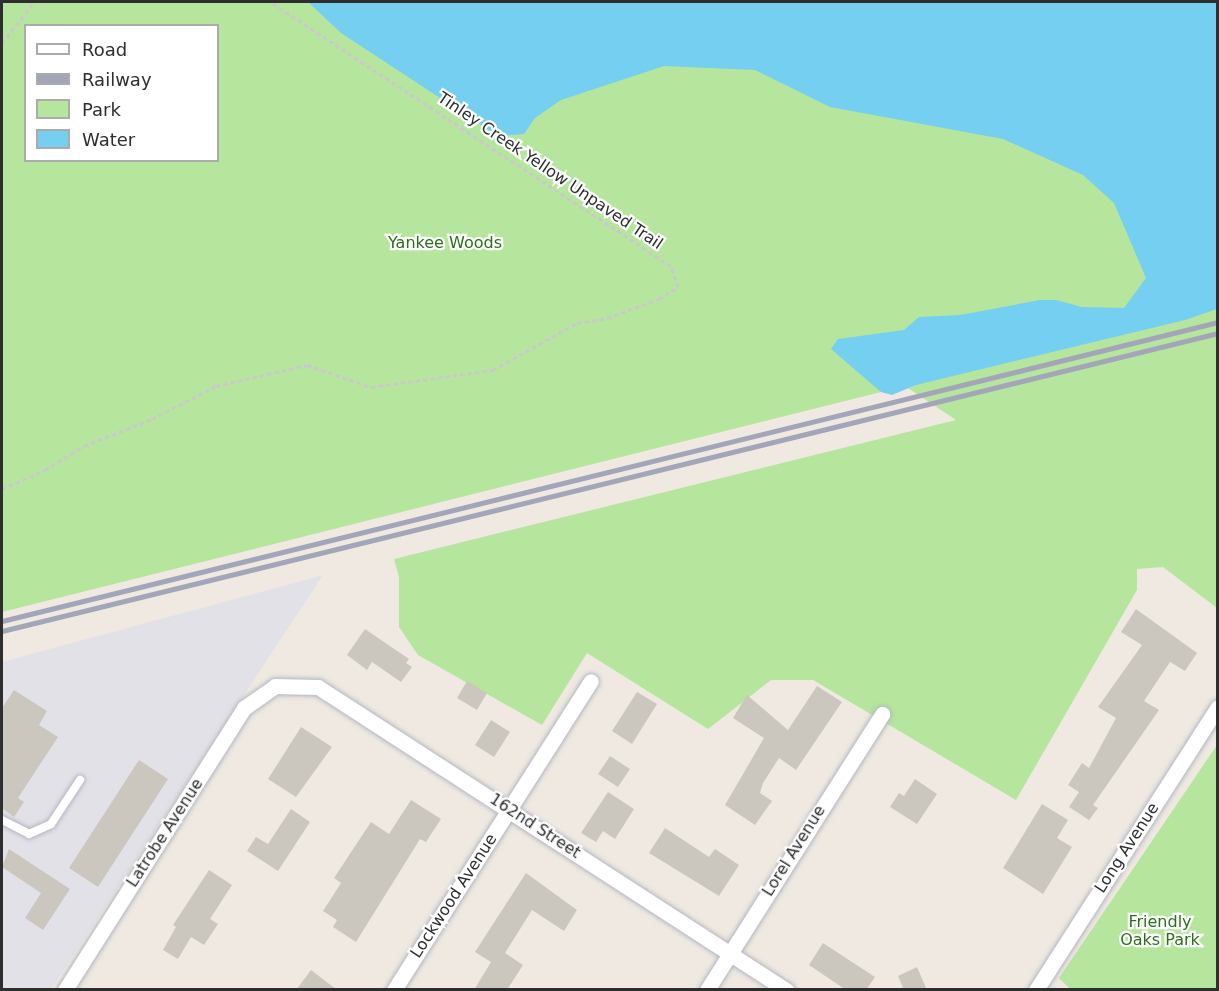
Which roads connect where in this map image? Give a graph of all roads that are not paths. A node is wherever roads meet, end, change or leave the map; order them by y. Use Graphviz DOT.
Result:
graph roads {
  1 [pos="591,681"];
  2 [pos="275,686"];
  3 [pos="1218,707"];
  4 [pos="882,714"];
  5 [pos="80,780"];
  6 [pos="509,809"];
  7 [pos="2,820"];
  8 [pos="730,953"];
  9 [pos="65,990"];
  10 [pos="394,990"];
  11 [pos="707,990"];
  12 [pos="786,990"];
  13 [pos="1036,990"];
  1 -- 6 [label="street, Lockwood Avenue"];
  2 -- 6 [label="street, 162nd Street"];
  2 -- 9 [label="street, Latrobe Avenue"];
  3 -- 13 [label="street, Long Avenue"];
  4 -- 8 [label="street, Lorel Avenue"];
  5 -- 7 [label="lane"];
  6 -- 8 [label="street, 162nd Street"];
  6 -- 10 [label="street, Lockwood Avenue"];
  8 -- 11 [label="street, Lorel Avenue"];
  8 -- 12 [label="street, 162nd Street"];
}
